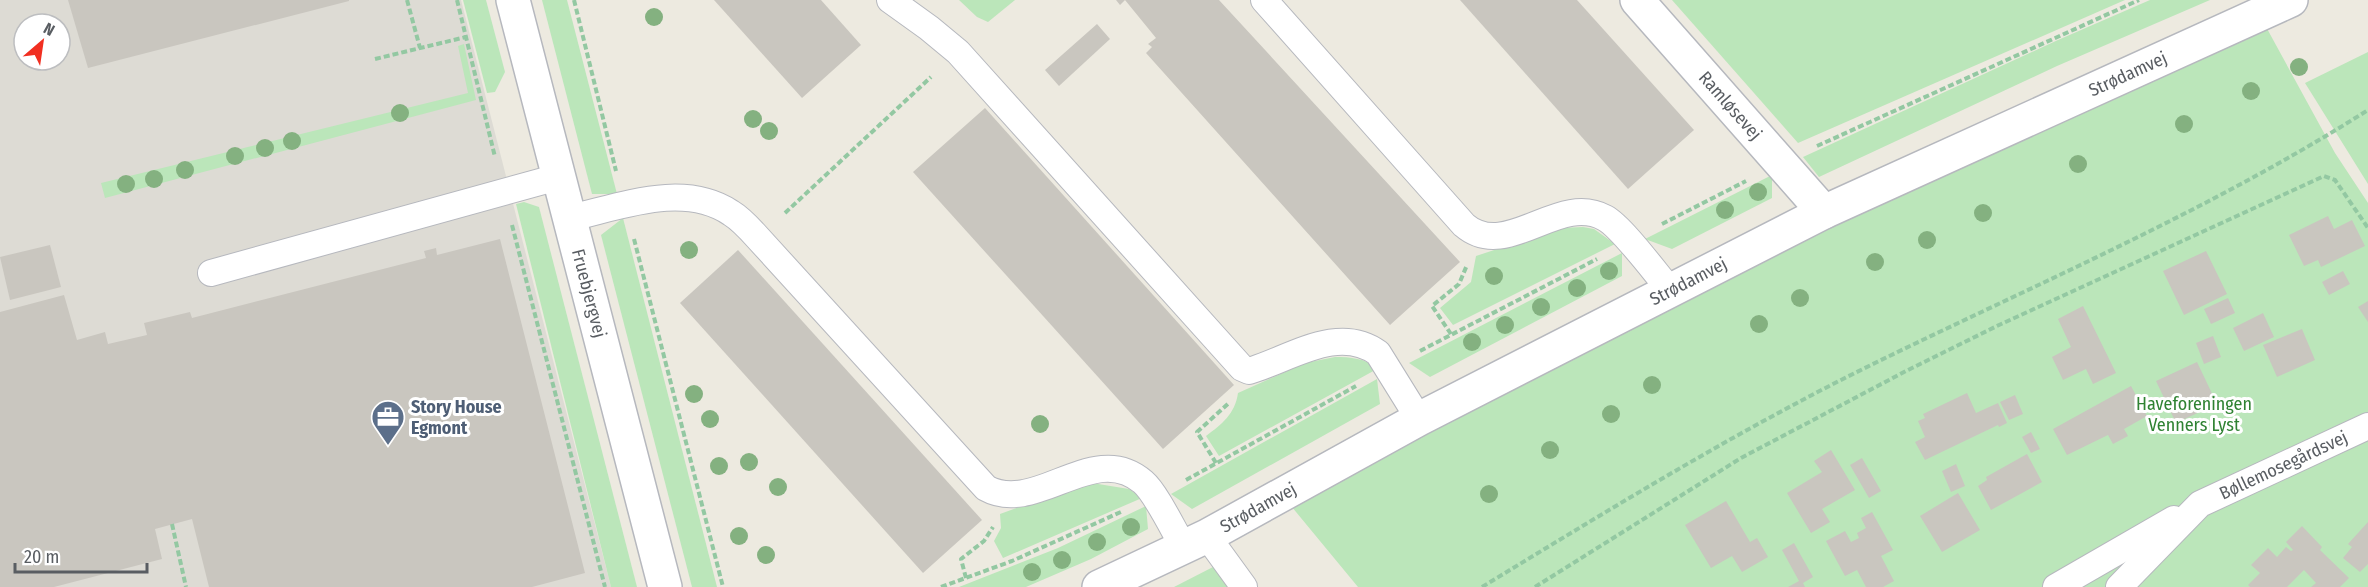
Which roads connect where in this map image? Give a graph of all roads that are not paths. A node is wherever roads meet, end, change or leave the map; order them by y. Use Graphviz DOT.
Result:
graph roads {
  1 [pos="513,0"];
  2 [pos="890,0"];
  3 [pos="1264,0"];
  4 [pos="1636,0"];
  5 [pos="2291,0"];
  6 [pos="558,177"];
  7 [pos="1824,212"];
  8 [pos="570,218"];
  9 [pos="211,273"];
  10 [pos="1671,291"];
  11 [pos="1419,419"];
  12 [pos="2368,426"];
  13 [pos="2200,504"];
  14 [pos="1196,542"];
  15 [pos="665,587"];
  16 [pos="1099,587"];
  17 [pos="1244,587"];
  18 [pos="2056,587"];
  19 [pos="2119,587"];
  1 -- 6 [label="street, Fruebjergvej"];
  2 -- 11 [label="lane"];
  3 -- 10 [label="lane"];
  4 -- 7 [label="street, Ramløsevej"];
  5 -- 7 [label="street, Strødamvej"];
  6 -- 8 [label="street, Fruebjergvej"];
  6 -- 9 [label="lane"];
  7 -- 10 [label="street, Strødamvej"];
  8 -- 14 [label="lane"];
  8 -- 15 [label="street, Fruebjergvej"];
  10 -- 11 [label="street, Strødamvej"];
  11 -- 14 [label="street, Strødamvej"];
  12 -- 13 [label="lane, Bøllemosegårdsvej"];
  13 -- 18 [label="lane, Bøllemosegårdsvej"];
  13 -- 19 [label="lane, Bøllemosegårdsvej"];
  14 -- 16 [label="street, Strødamvej"];
  14 -- 17 [label="lane"];
}
